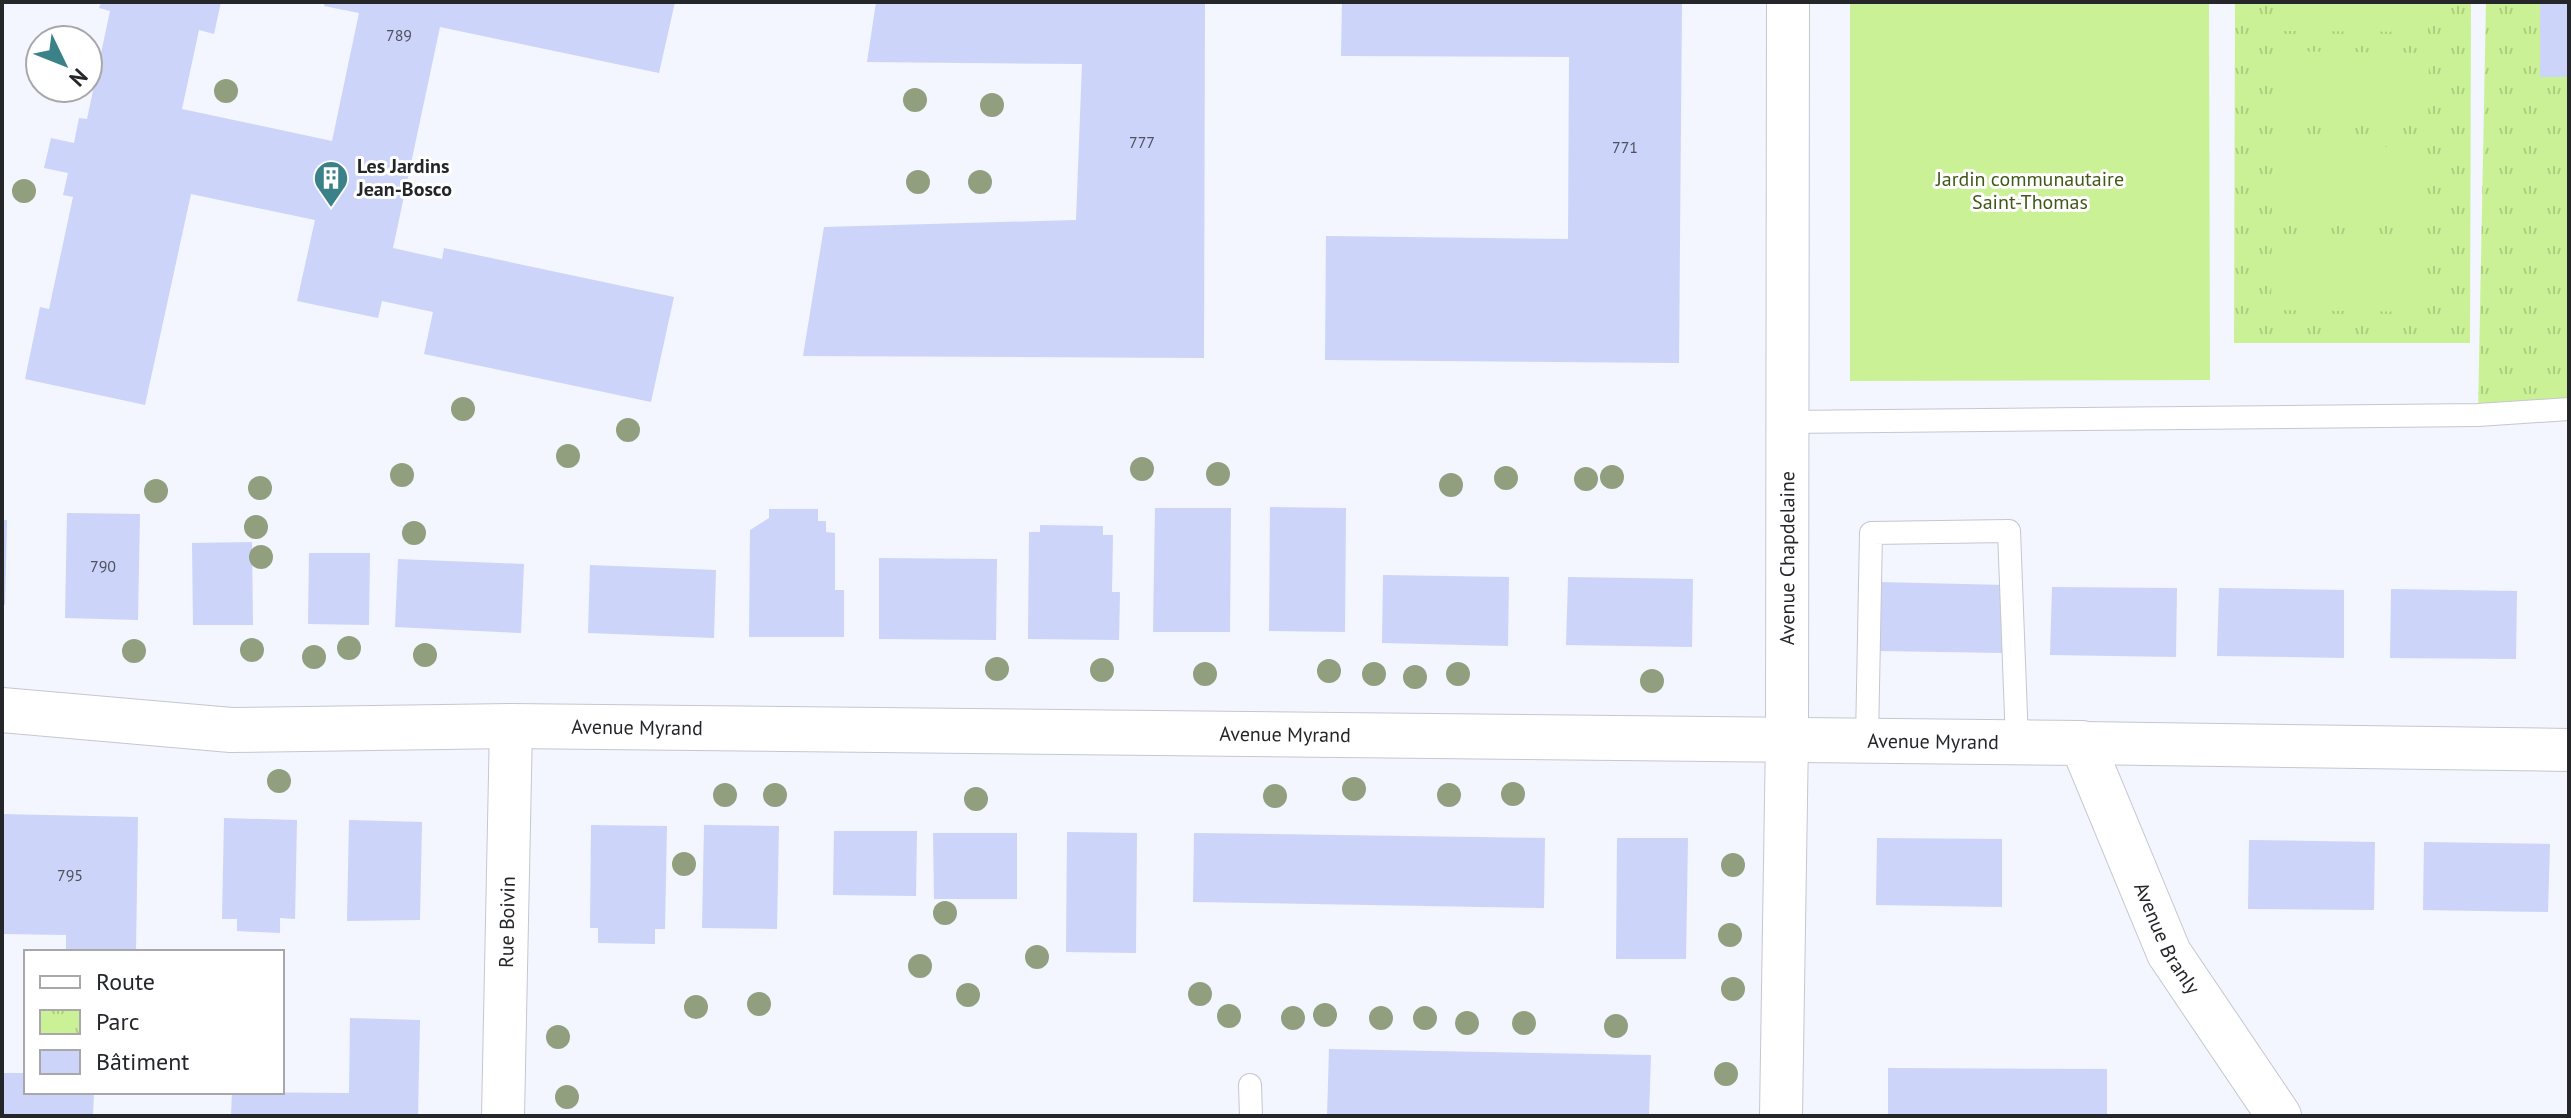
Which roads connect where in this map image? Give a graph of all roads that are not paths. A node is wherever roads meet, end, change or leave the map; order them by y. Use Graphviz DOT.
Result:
graph roads {
  1 [pos="1788,2"];
  2 [pos="2569,409"];
  3 [pos="1786,422"];
  4 [pos="2,710"];
  5 [pos="511,726"];
  6 [pos="1787,737"];
  7 [pos="1867,739"];
  8 [pos="2017,742"];
  9 [pos="2082,743"];
  10 [pos="2569,750"];
  11 [pos="1250,1085"];
  12 [pos="503,1116"];
  13 [pos="1251,1116"];
  14 [pos="1781,1116"];
  15 [pos="2279,1116"];
  1 -- 3 [label="street, Avenue Chapdelaine"];
  2 -- 3 [label="lane"];
  3 -- 6 [label="street, Avenue Chapdelaine"];
  4 -- 5 [label="street, Avenue Myrand"];
  5 -- 6 [label="street, Avenue Myrand"];
  5 -- 12 [label="street, Rue Boivin"];
  6 -- 7 [label="street, Avenue Myrand"];
  6 -- 14 [label="street, Avenue Chapdelaine"];
  7 -- 8 [label="street, Avenue Myrand"];
  7 -- 8 [label="lane"];
  8 -- 9 [label="street, Avenue Myrand"];
  9 -- 10 [label="street, Avenue Myrand"];
  9 -- 15 [label="street, Avenue Branly"];
  11 -- 13 [label="lane"];
}
